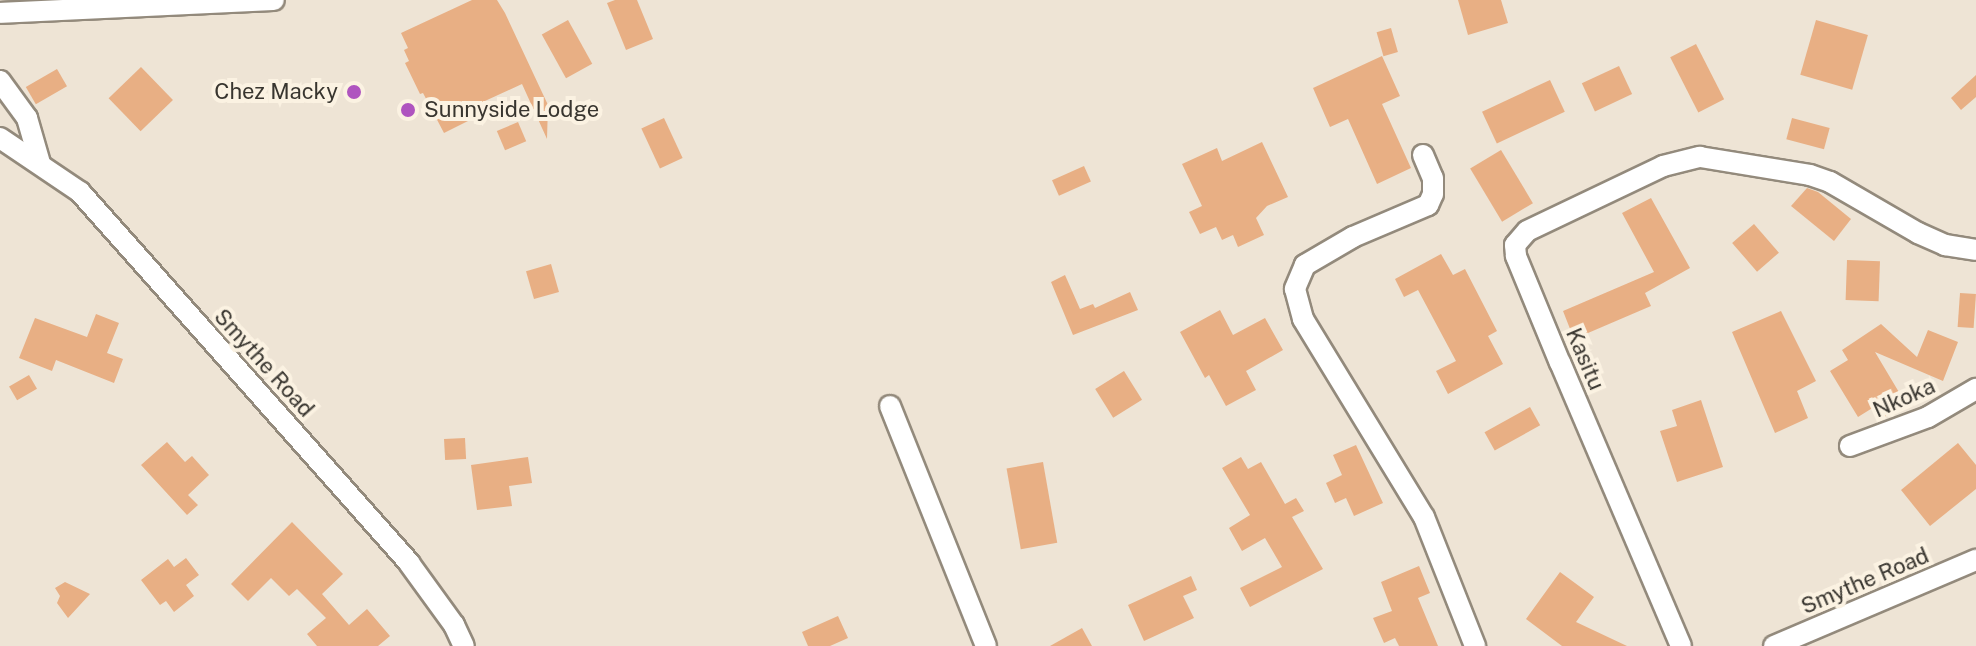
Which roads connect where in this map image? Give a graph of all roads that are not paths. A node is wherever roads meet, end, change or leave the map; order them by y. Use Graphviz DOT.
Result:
graph roads {
  1 [pos="274,0"];
  2 [pos="0,13"];
  3 [pos="0,81"];
  4 [pos="0,138"];
  5 [pos="1423,155"];
  6 [pos="40,163"];
  7 [pos="1976,250"];
  8 [pos="1976,389"];
  9 [pos="890,406"];
  10 [pos="1850,446"];
  11 [pos="1976,560"];
  12 [pos="464,646"];
  13 [pos="986,646"];
  14 [pos="1475,646"];
  15 [pos="1681,646"];
  16 [pos="1774,646"];
  1 -- 2 [label="street"];
  3 -- 6 [label="street"];
  4 -- 6 [label="street, Smythe Road"];
  5 -- 14 [label="street"];
  6 -- 12 [label="street, Smythe Road"];
  7 -- 15 [label="street, Kasitu"];
  8 -- 10 [label="street, Nkoka"];
  9 -- 13 [label="street"];
  11 -- 16 [label="street, Smythe Road"];
}
